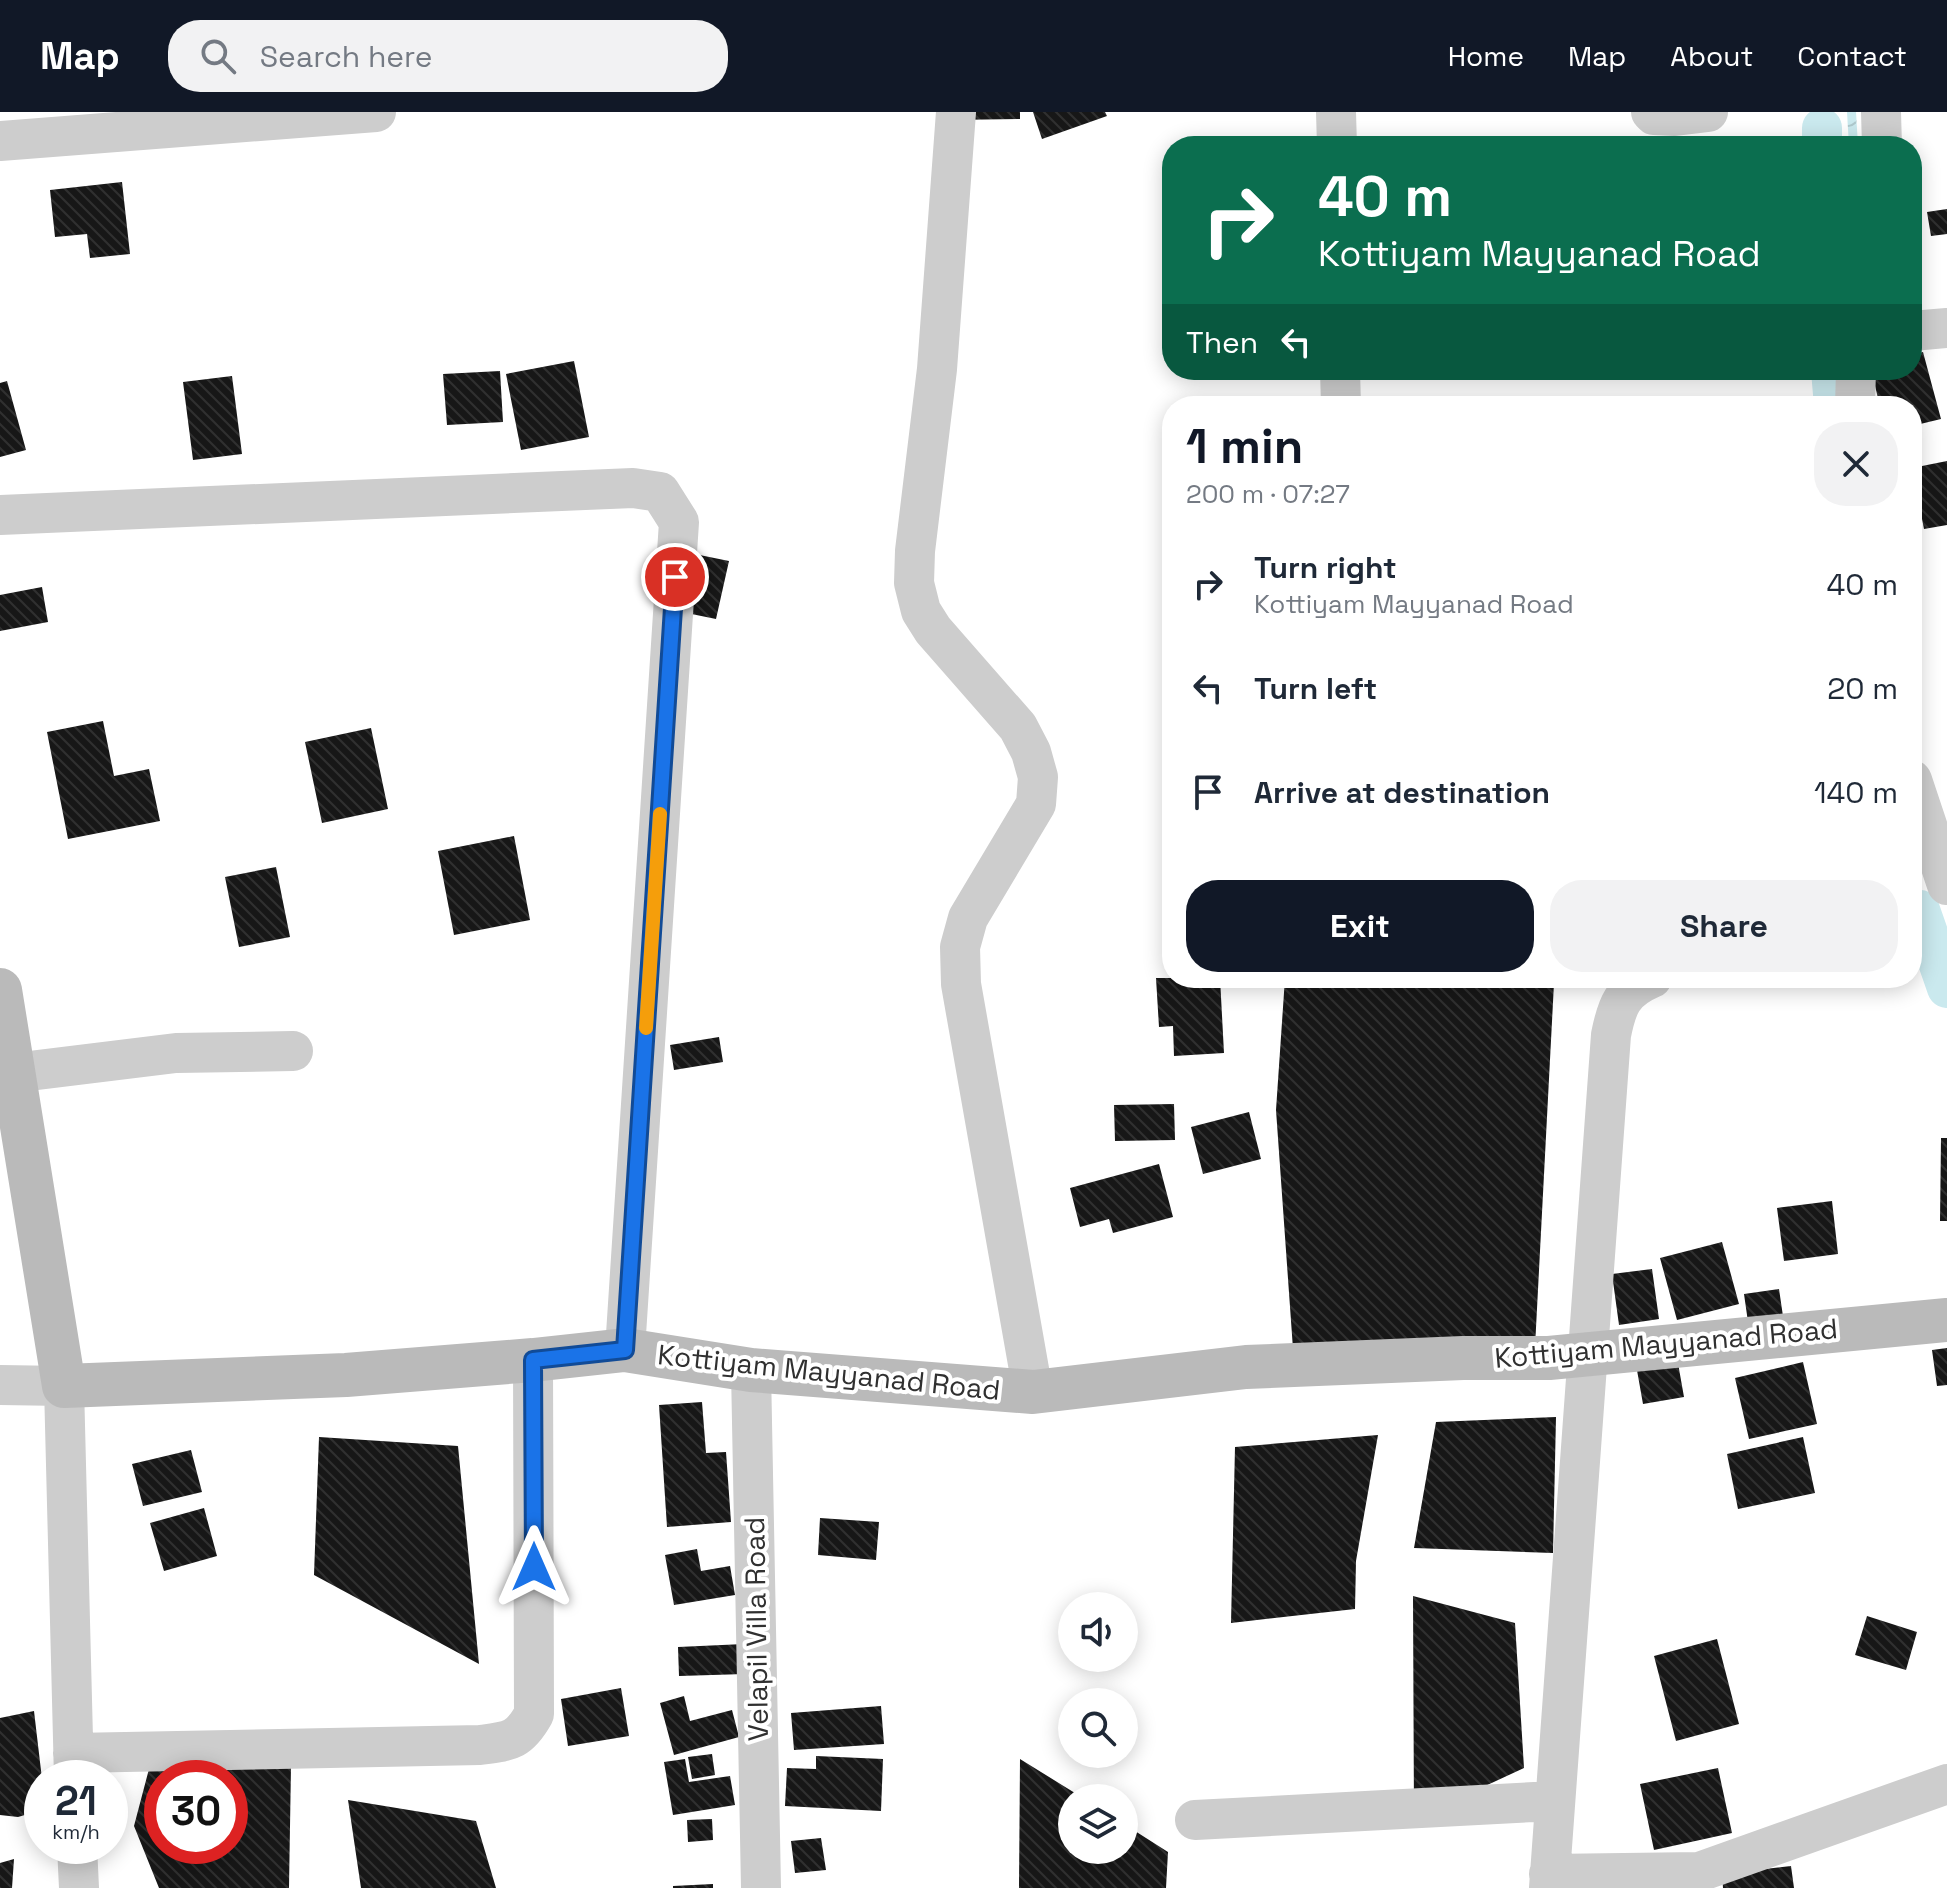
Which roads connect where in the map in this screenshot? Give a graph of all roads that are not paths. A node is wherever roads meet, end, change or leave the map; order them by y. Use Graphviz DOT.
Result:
graph roads {
  1 [pos="376,112"];
  2 [pos="956,112"];
  3 [pos="1336,112"];
  4 [pos="1651,112"];
  5 [pos="1708,112"];
  6 [pos="1881,112"];
  7 [pos="1337,136"];
  8 [pos="1882,136"];
  9 [pos="0,141"];
  10 [pos="1947,328"];
  11 [pos="1922,330"];
  12 [pos="0,515"];
  13 [pos="1922,825"];
  14 [pos="1934,878"];
  15 [pos="1632,988"];
  16 [pos="0,990"];
  17 [pos="293,1051"];
  18 [pos="13,1073"];
  19 [pos="1947,1320"];
  20 [pos="625,1350"];
  21 [pos="1587,1353"];
  22 [pos="533,1360"];
  23 [pos="751,1370"];
  24 [pos="0,1385"];
  25 [pos="64,1386"];
  26 [pos="1033,1392"];
  27 [pos="74,1760"];
  28 [pos="128,1762"];
  29 [pos="1944,1785"];
  30 [pos="1554,1801"];
  31 [pos="1195,1820"];
  32 [pos="78,1864"];
  33 [pos="1549,1881"];
  34 [pos="79,1888"];
  35 [pos="761,1888"];
  1 -- 9 [label="street"];
  2 -- 26 [label="street"];
  3 -- 7 [label="street"];
  4 -- 5 [label="street"];
  6 -- 8 [label="street"];
  10 -- 11 [label="street"];
  12 -- 20 [label="street"];
  13 -- 14 [label="street"];
  15 -- 21 [label="street"];
  16 -- 18 [label="street"];
  17 -- 18 [label="street"];
  18 -- 25 [label="street"];
  19 -- 21 [label="street, Kottiyam Mayyanad Road"];
  20 -- 22 [label="street, Kottiyam Mayyanad Road"];
  20 -- 23 [label="street, Kottiyam Mayyanad Road"];
  21 -- 26 [label="street, Kottiyam Mayyanad Road"];
  21 -- 30 [label="street"];
  22 -- 25 [label="street, Kottiyam Mayyanad Road"];
  22 -- 28 [label="street"];
  23 -- 26 [label="street, Kottiyam Mayyanad Road"];
  23 -- 35 [label="street, Velapil Villa Road"];
  24 -- 25 [label="street"];
  25 -- 27 [label="street"];
  29 -- 33 [label="street"];
  30 -- 31 [label="street"];
  30 -- 33 [label="street"];
  32 -- 34 [label="street"];
}
